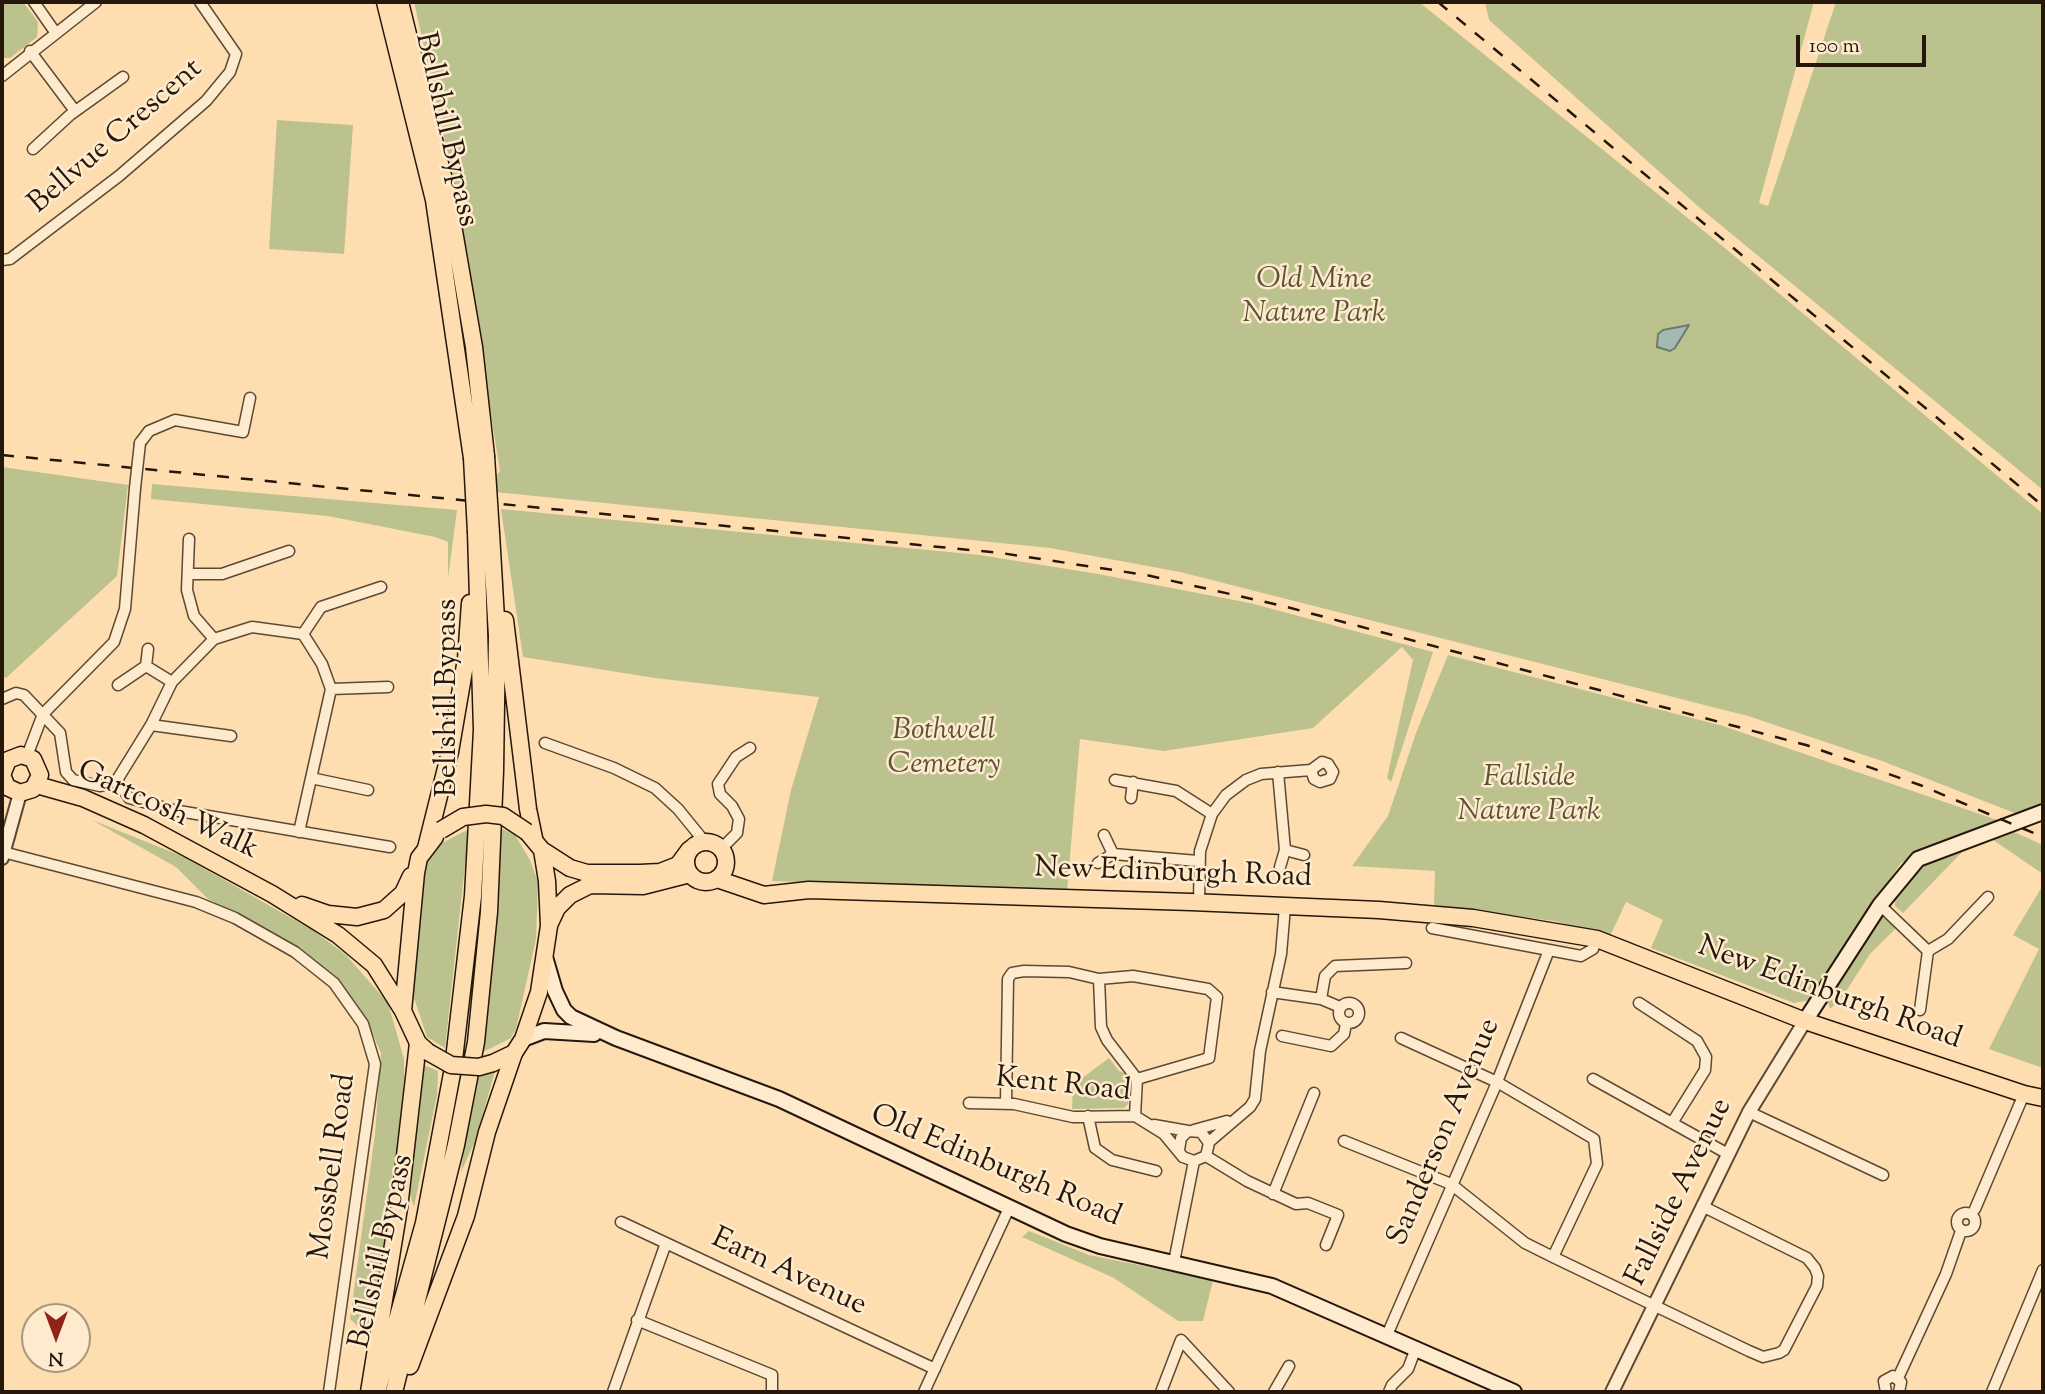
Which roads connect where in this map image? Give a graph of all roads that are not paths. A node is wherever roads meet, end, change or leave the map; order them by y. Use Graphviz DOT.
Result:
graph roads {
  1 [pos="34,2"];
  2 [pos="96,2"];
  3 [pos="200,2"];
  4 [pos="384,2"];
  5 [pos="400,2"];
  6 [pos="55,32"];
  7 [pos="30,51"];
  8 [pos="2,75"];
  9 [pos="123,77"];
  10 [pos="75,111"];
  11 [pos="33,149"];
  12 [pos="2,260"];
  13 [pos="250,398"];
  14 [pos="479,457"];
  15 [pos="486,535"];
  16 [pos="189,539"];
  17 [pos="289,551"];
  18 [pos="188,573"];
  19 [pos="381,587"];
  20 [pos="303,634"];
  21 [pos="214,639"];
  22 [pos="148,649"];
  23 [pos="146,666"];
  24 [pos="173,682"];
  25 [pos="118,685"];
  26 [pos="388,687"];
  27 [pos="331,688"];
  28 [pos="2,699"];
  29 [pos="43,714"];
  30 [pos="151,725"];
  31 [pos="231,736"];
  32 [pos="545,744"];
  33 [pos="750,748"];
  34 [pos="27,756"];
  35 [pos="1311,770"];
  36 [pos="1278,772"];
  37 [pos="2,775"];
  38 [pos="311,778"];
  39 [pos="117,780"];
  40 [pos="1115,780"];
  41 [pos="1133,782"];
  42 [pos="37,785"];
  43 [pos="368,790"];
  44 [pos="20,793"];
  45 [pos="1131,798"];
  46 [pos="2043,812"];
  47 [pos="1212,814"];
  48 [pos="299,832"];
  49 [pos="1104,835"];
  50 [pos="534,840"];
  51 [pos="697,846"];
  52 [pos="390,847"];
  53 [pos="1285,850"];
  54 [pos="423,853"];
  55 [pos="724,854"];
  56 [pos="1112,854"];
  57 [pos="2,855"];
  58 [pos="1304,855"];
  59 [pos="1198,861"];
  60 [pos="1098,863"];
  61 [pos="1280,867"];
  62 [pos="690,874"];
  63 [pos="717,879"];
  64 [pos="747,889"];
  65 [pos="272,894"];
  66 [pos="1988,897"];
  67 [pos="1199,902"];
  68 [pos="1880,905"];
  69 [pos="1285,907"];
  70 [pos="549,926"];
  71 [pos="1432,928"];
  72 [pos="1597,939"];
  73 [pos="1549,950"];
  74 [pos="1928,951"];
  75 [pos="544,952"];
  76 [pos="1406,963"];
  77 [pos="1099,979"];
  78 [pos="1272,992"];
  79 [pos="1321,999"];
  80 [pos="1639,1003"];
  81 [pos="1340,1007"];
  82 [pos="1920,1010"];
  83 [pos="403,1011"];
  84 [pos="1805,1021"];
  85 [pos="1346,1024"];
  86 [pos="1282,1037"];
  87 [pos="616,1038"];
  88 [pos="1401,1038"];
  89 [pos="523,1039"];
  90 [pos="423,1047"];
  91 [pos="514,1053"];
  92 [pos="1137,1079"];
  93 [pos="1592,1079"];
  94 [pos="1497,1082"];
  95 [pos="1314,1093"];
  96 [pos="2024,1094"];
  97 [pos="2043,1098"];
  98 [pos="969,1103"];
  99 [pos="1006,1103"];
  100 [pos="1749,1112"];
  101 [pos="1088,1116"];
  102 [pos="1135,1116"];
  103 [pos="1241,1116"];
  104 [pos="1672,1123"];
  105 [pos="1150,1124"];
  106 [pos="1191,1130"];
  107 [pos="1344,1141"];
  108 [pos="1209,1142"];
  109 [pos="1179,1150"];
  110 [pos="1728,1154"];
  111 [pos="1206,1156"];
  112 [pos="1194,1161"];
  113 [pos="1156,1171"];
  114 [pos="1883,1175"];
  115 [pos="1451,1184"];
  116 [pos="1273,1194"];
  117 [pos="1702,1206"];
  118 [pos="1009,1208"];
  119 [pos="1975,1209"];
  120 [pos="621,1222"];
  121 [pos="1961,1231"];
  122 [pos="666,1243"];
  123 [pos="1326,1245"];
  124 [pos="1553,1257"];
  125 [pos="1174,1262"];
  126 [pos="2043,1270"];
  127 [pos="1654,1306"];
  128 [pos="637,1320"];
  129 [pos="1387,1335"];
  130 [pos="1416,1348"];
  131 [pos="1289,1366"];
  132 [pos="934,1369"];
  133 [pos="1898,1378"];
  134 [pos="329,1392"];
  135 [pos="369,1392"];
  136 [pos="377,1392"];
  137 [pos="394,1392"];
  138 [pos="400,1392"];
  139 [pos="613,1392"];
  140 [pos="772,1392"];
  141 [pos="924,1392"];
  142 [pos="1161,1392"];
  143 [pos="1229,1392"];
  144 [pos="1274,1392"];
  145 [pos="1390,1392"];
  146 [pos="1514,1392"];
  147 [pos="1612,1392"];
  148 [pos="1885,1392"];
  149 [pos="1899,1392"];
  150 [pos="1992,1392"];
  1 -- 6 [label="street"];
  2 -- 6 [label="street"];
  3 -- 12 [label="street, Bellvue Crescent"];
  4 -- 14 [label="main road, Bellshill Bypass"];
  5 -- 14 [label="main road, Bellshill Bypass"];
  6 -- 7 [label="street"];
  7 -- 8 [label="street"];
  7 -- 10 [label="street"];
  9 -- 10 [label="street"];
  10 -- 11 [label="street"];
  13 -- 29 [label="street, bridge"];
  14 -- 15 [label="main road, Bellshill Bypass, bridge"];
  15 -- 50 [label="main road"];
  15 -- 54 [label="main road"];
  15 -- 136 [label="main road, Bellshill Bypass"];
  15 -- 137 [label="main road, Bellshill Bypass"];
  16 -- 18 [label="street"];
  17 -- 18 [label="street"];
  18 -- 21 [label="street"];
  19 -- 20 [label="street"];
  20 -- 21 [label="street"];
  20 -- 27 [label="street"];
  21 -- 24 [label="street"];
  22 -- 23 [label="street"];
  23 -- 24 [label="street"];
  23 -- 25 [label="street"];
  24 -- 30 [label="street"];
  26 -- 27 [label="street"];
  27 -- 38 [label="street"];
  28 -- 29 [label="street"];
  29 -- 34 [label="street"];
  29 -- 39 [label="street"];
  30 -- 31 [label="street"];
  30 -- 39 [label="street"];
  32 -- 51 [label="street"];
  33 -- 55 [label="street"];
  34 -- 37 [label="main road"];
  34 -- 42 [label="main road, Gartcosh Walk"];
  35 -- 36 [label="street"];
  36 -- 47 [label="street"];
  36 -- 53 [label="street"];
  37 -- 44 [label="main road"];
  38 -- 43 [label="street"];
  38 -- 48 [label="street"];
  39 -- 48 [label="street"];
  40 -- 41 [label="street"];
  41 -- 45 [label="street"];
  41 -- 47 [label="street"];
  42 -- 44 [label="main road, Gartcosh Walk"];
  42 -- 65 [label="main road, Gartcosh Walk"];
  44 -- 57 [label="street"];
  46 -- 68 [label="main road"];
  47 -- 59 [label="street"];
  48 -- 52 [label="street"];
  49 -- 56 [label="street"];
  50 -- 51 [label="main road"];
  50 -- 54 [label="main road, bridge"];
  50 -- 70 [label="main road"];
  51 -- 55 [label="main road"];
  51 -- 62 [label="main road"];
  53 -- 58 [label="street"];
  53 -- 61 [label="street"];
  54 -- 65 [label="main road, Gartcosh Walk"];
  54 -- 83 [label="main road"];
  55 -- 63 [label="main road"];
  55 -- 64 [label="main road"];
  56 -- 59 [label="street"];
  56 -- 60 [label="street"];
  57 -- 134 [label="street, Mossbell Road"];
  59 -- 67 [label="street"];
  62 -- 63 [label="main road, New Edinburgh Road"];
  62 -- 70 [label="main road, New Edinburgh Road"];
  63 -- 64 [label="main road, New Edinburgh Road"];
  64 -- 67 [label="main road, New Edinburgh Road"];
  65 -- 83 [label="main road, Gartcosh Walk"];
  66 -- 74 [label="street"];
  67 -- 69 [label="main road, New Edinburgh Road"];
  68 -- 74 [label="street"];
  68 -- 84 [label="main road"];
  69 -- 72 [label="main road, New Edinburgh Road"];
  69 -- 78 [label="street"];
  70 -- 75 [label="main road"];
  71 -- 73 [label="street"];
  72 -- 73 [label="street"];
  72 -- 84 [label="main road, New Edinburgh Road"];
  73 -- 94 [label="street, Sanderson Avenue"];
  74 -- 82 [label="street"];
  75 -- 87 [label="main road, Old Edinburgh Road"];
  75 -- 89 [label="main road"];
  76 -- 79 [label="street"];
  77 -- 92 [label="street"];
  77 -- 92 [label="street"];
  77 -- 99 [label="street"];
  78 -- 79 [label="street"];
  78 -- 103 [label="street"];
  79 -- 81 [label="street"];
  80 -- 104 [label="street"];
  81 -- 85 [label="street"];
  81 -- 85 [label="street"];
  83 -- 90 [label="main road, Gartcosh Walk"];
  84 -- 96 [label="main road, New Edinburgh Road"];
  84 -- 100 [label="street, Fallside Avenue"];
  85 -- 86 [label="street"];
  87 -- 89 [label="main road, Old Edinburgh Road"];
  87 -- 118 [label="main road, Old Edinburgh Road"];
  88 -- 94 [label="street"];
  89 -- 91 [label="main road"];
  90 -- 91 [label="main road, bridge"];
  90 -- 135 [label="main road"];
  91 -- 138 [label="main road"];
  92 -- 102 [label="street"];
  93 -- 104 [label="street"];
  94 -- 115 [label="street, Sanderson Avenue"];
  94 -- 124 [label="street"];
  95 -- 116 [label="street"];
  96 -- 97 [label="main road, New Edinburgh Road"];
  96 -- 119 [label="street"];
  98 -- 99 [label="street, Kent Road"];
  99 -- 101 [label="street, Kent Road"];
  100 -- 110 [label="street, Fallside Avenue"];
  100 -- 114 [label="street"];
  101 -- 102 [label="street, Kent Road"];
  101 -- 113 [label="street"];
  102 -- 105 [label="street, Kent Road"];
  103 -- 106 [label="street"];
  103 -- 108 [label="street"];
  104 -- 110 [label="street"];
  105 -- 106 [label="street, Kent Road"];
  105 -- 109 [label="street, Kent Road"];
  106 -- 108 [label="street"];
  106 -- 109 [label="street"];
  107 -- 115 [label="street"];
  108 -- 111 [label="street"];
  109 -- 112 [label="street"];
  110 -- 117 [label="street, Fallside Avenue"];
  111 -- 112 [label="street"];
  111 -- 116 [label="street"];
  112 -- 125 [label="street"];
  115 -- 124 [label="street"];
  115 -- 129 [label="street, Sanderson Avenue"];
  116 -- 123 [label="street"];
  117 -- 127 [label="street, Fallside Avenue"];
  117 -- 127 [label="street"];
  118 -- 125 [label="main road, Old Edinburgh Road"];
  118 -- 132 [label="street"];
  120 -- 122 [label="street, Earn Avenue"];
  121 -- 133 [label="street"];
  122 -- 128 [label="street"];
  122 -- 132 [label="street, Earn Avenue"];
  124 -- 127 [label="street"];
  125 -- 129 [label="main road, Old Edinburgh Road"];
  126 -- 150 [label="street"];
  127 -- 147 [label="street, Fallside Avenue"];
  128 -- 139 [label="street"];
  128 -- 140 [label="street"];
  129 -- 130 [label="main road, Old Edinburgh Road"];
  130 -- 145 [label="street"];
  130 -- 146 [label="main road, Old Edinburgh Road"];
  131 -- 144 [label="street"];
  132 -- 141 [label="street"];
  133 -- 148 [label="street"];
  133 -- 149 [label="street"];
  142 -- 143 [label="street"];
}
